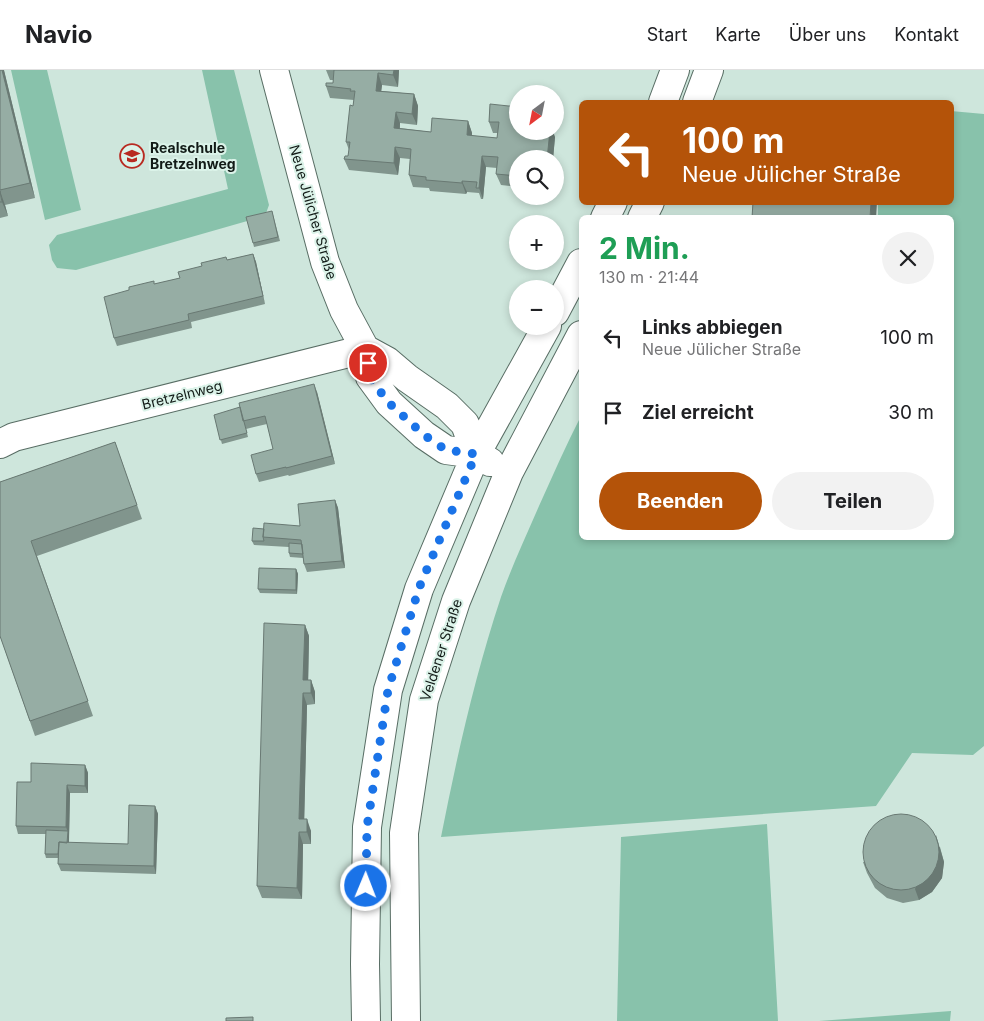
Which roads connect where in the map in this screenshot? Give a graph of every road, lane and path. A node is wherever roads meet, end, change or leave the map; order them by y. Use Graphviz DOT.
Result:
graph roads {
  1 [pos="274,70"];
  2 [pos="676,70"];
  3 [pos="709,70"];
  4 [pos="664,100"];
  5 [pos="698,100"];
  6 [pos="579,267"];
  7 [pos="564,295"];
  8 [pos="542,335"];
  9 [pos="579,339"];
  10 [pos="365,349"];
  11 [pos="0,444"];
  12 [pos="476,454"];
  13 [pos="509,472"];
  14 [pos="366,1021"];
  15 [pos="406,1021"];
  1 -- 10 [label="street, Neue Jülicher Straße"];
  2 -- 4 [label="street"];
  3 -- 5 [label="street"];
  6 -- 7 [label="street"];
  8 -- 12 [label="street"];
  9 -- 13 [label="street, Veldener Straße"];
  10 -- 11 [label="street, Bretzelnweg"];
  10 -- 12 [label="street"];
  10 -- 12 [label="street, Neue Jülicher Straße"];
  12 -- 13 [label="street, Neue Jülicher Straße"];
  12 -- 14 [label="street"];
  13 -- 15 [label="street, Veldener Straße"];
}
